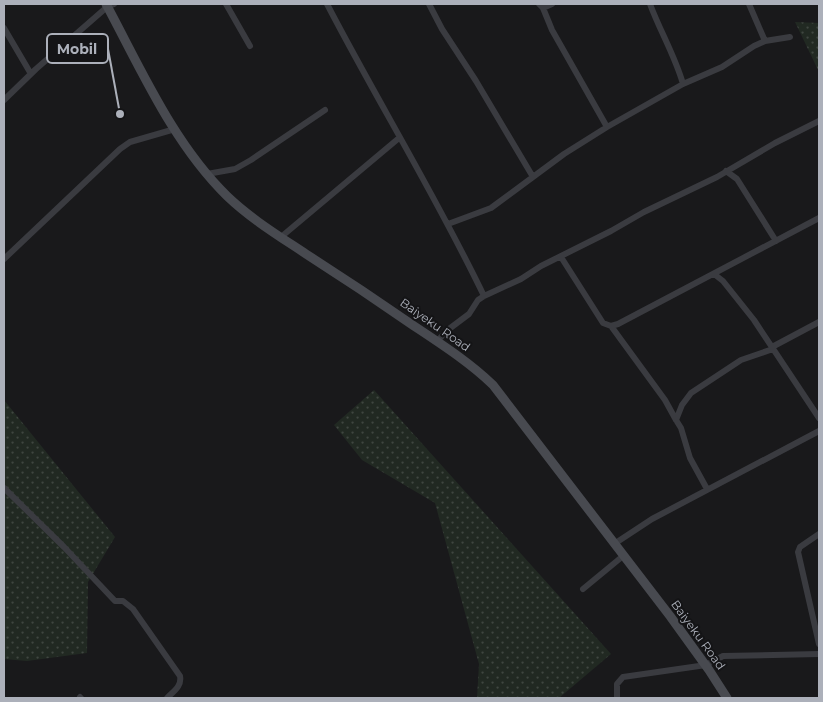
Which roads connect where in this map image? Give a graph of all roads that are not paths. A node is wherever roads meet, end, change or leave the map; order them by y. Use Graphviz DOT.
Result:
graph roads {
  1 [pos="226,4"];
  2 [pos="327,4"];
  3 [pos="429,4"];
  4 [pos="552,4"];
  5 [pos="650,4"];
  6 [pos="749,4"];
  7 [pos="109,5"];
  8 [pos="541,6"];
  9 [pos="4,28"];
  10 [pos="790,37"];
  11 [pos="765,41"];
  12 [pos="250,46"];
  13 [pos="31,74"];
  14 [pos="683,84"];
  15 [pos="4,100"];
  16 [pos="325,110"];
  17 [pos="819,121"];
  18 [pos="608,126"];
  19 [pos="175,129"];
  20 [pos="399,138"];
  21 [pos="726,171"];
  22 [pos="206,174"];
  23 [pos="533,177"];
  24 [pos="819,218"];
  25 [pos="448,224"];
  26 [pos="281,237"];
  27 [pos="776,242"];
  28 [pos="561,257"];
  29 [pos="4,259"];
  30 [pos="722,270"];
  31 [pos="714,274"];
  32 [pos="723,281"];
  33 [pos="484,296"];
  34 [pos="819,322"];
  35 [pos="611,326"];
  36 [pos="437,341"];
  37 [pos="772,348"];
  38 [pos="819,418"];
  39 [pos="676,420"];
  40 [pos="819,431"];
  41 [pos="4,488"];
  42 [pos="707,489"];
  43 [pos="819,534"];
  44 [pos="614,544"];
  45 [pos="623,556"];
  46 [pos="583,589"];
  47 [pos="819,644"];
  48 [pos="819,654"];
  49 [pos="706,665"];
  50 [pos="167,698"];
  51 [pos="617,698"];
  52 [pos="727,698"];
  1 -- 12 [label="street"];
  2 -- 20 [label="street"];
  3 -- 23 [label="street"];
  4 -- 8 [label="street"];
  5 -- 14 [label="street"];
  6 -- 11 [label="street"];
  7 -- 13 [label="street"];
  7 -- 19 [label="main road, Baiyeku Road"];
  8 -- 18 [label="street"];
  9 -- 13 [label="street"];
  10 -- 11 [label="street"];
  11 -- 14 [label="street"];
  13 -- 15 [label="street"];
  14 -- 18 [label="street"];
  16 -- 22 [label="street"];
  17 -- 21 [label="street"];
  18 -- 23 [label="street"];
  19 -- 22 [label="main road, Baiyeku Road"];
  19 -- 29 [label="street"];
  20 -- 25 [label="street"];
  20 -- 26 [label="street"];
  21 -- 27 [label="street"];
  21 -- 28 [label="street"];
  22 -- 26 [label="main road, Baiyeku Road"];
  23 -- 25 [label="street"];
  24 -- 27 [label="street"];
  25 -- 33 [label="street"];
  26 -- 36 [label="main road, Baiyeku Road"];
  27 -- 30 [label="street"];
  28 -- 33 [label="street"];
  28 -- 35 [label="street"];
  30 -- 31 [label="street"];
  30 -- 32 [label="street"];
  31 -- 32 [label="street"];
  31 -- 35 [label="street"];
  32 -- 37 [label="street"];
  33 -- 36 [label="street"];
  34 -- 37 [label="street"];
  35 -- 39 [label="street"];
  36 -- 44 [label="main road, Baiyeku Road"];
  37 -- 38 [label="street"];
  37 -- 39 [label="street"];
  39 -- 42 [label="street"];
  40 -- 42 [label="street"];
  41 -- 50 [label="street"];
  42 -- 44 [label="street"];
  43 -- 47 [label="street"];
  44 -- 45 [label="main road, Baiyeku Road"];
  45 -- 46 [label="street"];
  45 -- 49 [label="main road, Baiyeku Road"];
  48 -- 49 [label="street"];
  49 -- 51 [label="street"];
  49 -- 52 [label="main road, Baiyeku Road"];
}
